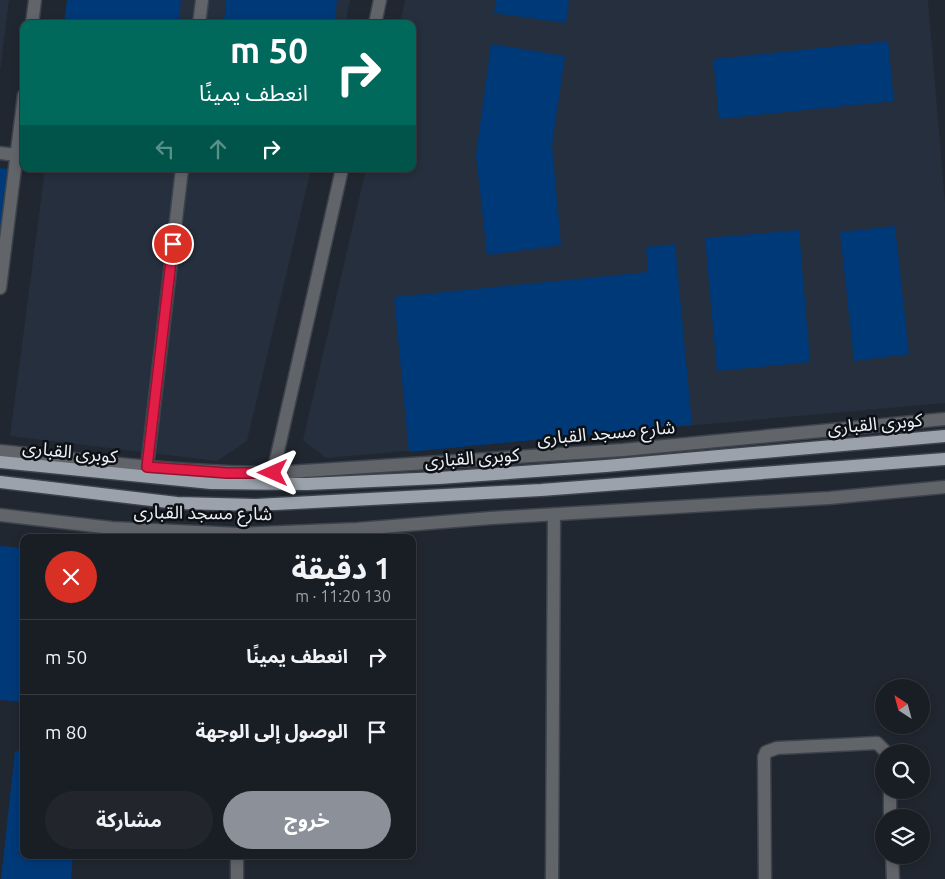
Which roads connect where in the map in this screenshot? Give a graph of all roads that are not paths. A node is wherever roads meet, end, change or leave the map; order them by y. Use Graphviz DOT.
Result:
graph roads {
  1 [pos="35,0"];
  2 [pos="202,0"];
  3 [pos="380,0"];
  4 [pos="32,20"];
  5 [pos="200,20"];
  6 [pos="375,20"];
  7 [pos="20,126"];
  8 [pos="0,154"];
  9 [pos="16,156"];
  10 [pos="182,172"];
  11 [pos="341,172"];
  12 [pos="0,288"];
  13 [pos="945,419"];
  14 [pos="945,436"];
  15 [pos="0,451"];
  16 [pos="945,459"];
  17 [pos="0,462"];
  18 [pos="147,467"];
  19 [pos="273,473"];
  20 [pos="0,482"];
  21 [pos="945,487"];
  22 [pos="554,514"];
  23 [pos="0,515"];
  24 [pos="207,534"];
  25 [pos="273,534"];
  26 [pos="875,744"];
  27 [pos="238,859"];
  28 [pos="892,864"];
  29 [pos="237,879"];
  30 [pos="552,879"];
  31 [pos="765,879"];
  32 [pos="892,879"];
  1 -- 4 [label="street"];
  2 -- 5 [label="street"];
  3 -- 6 [label="street"];
  7 -- 9 [label="street"];
  8 -- 9 [label="street"];
  9 -- 12 [label="street"];
  10 -- 18 [label="street"];
  11 -- 19 [label="street"];
  13 -- 19 [label="street, شارع مسجد القبارى"];
  14 -- 17 [label="main road, كوبرى القبارى"];
  15 -- 18 [label="street, شارع مسجد القبارى"];
  16 -- 20 [label="main road, كوبرى القبارى"];
  18 -- 19 [label="street, شارع مسجد القبارى"];
  21 -- 22 [label="street, شارع مسجد القبارى"];
  22 -- 25 [label="street, شارع مسجد القبارى"];
  22 -- 30 [label="street"];
  23 -- 24 [label="street, شارع مسجد القبارى"];
  26 -- 31 [label="street"];
  27 -- 29 [label="street"];
  28 -- 32 [label="street"];
}
